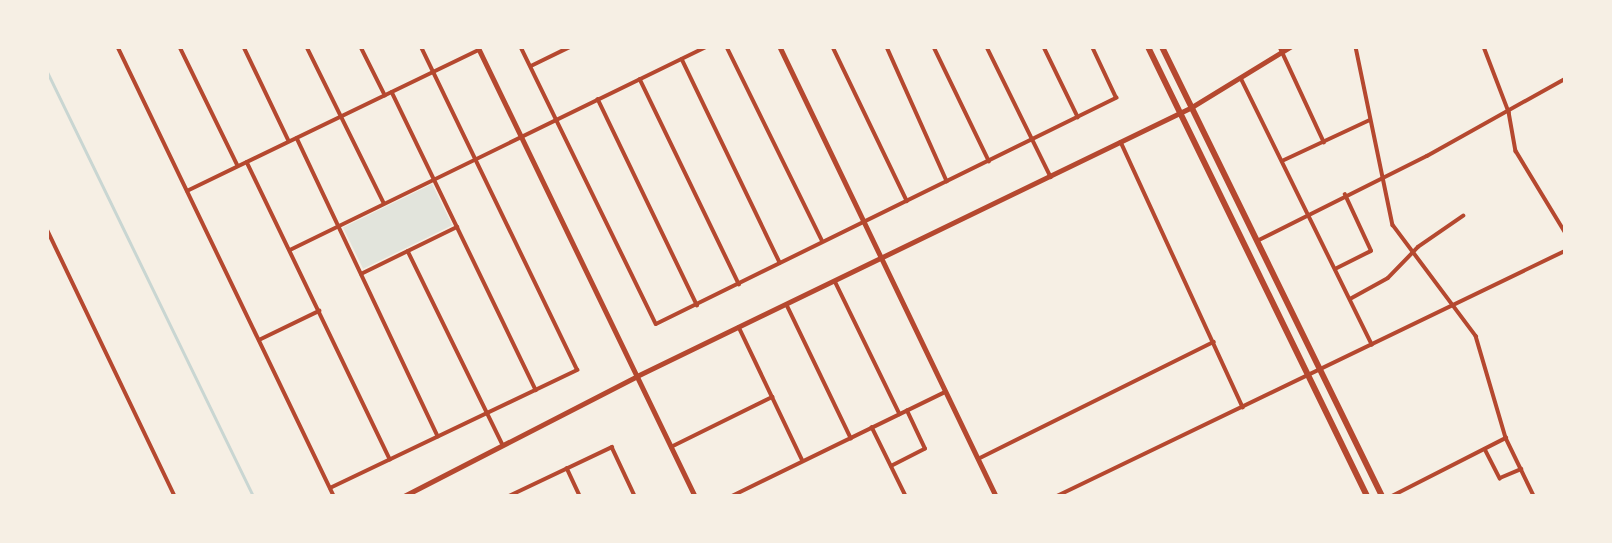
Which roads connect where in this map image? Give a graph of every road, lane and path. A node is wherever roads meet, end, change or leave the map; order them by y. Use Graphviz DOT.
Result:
graph roads {
  1 [pos="117,47"];
  2 [pos="180,47"];
  3 [pos="244,47"];
  4 [pos="307,47"];
  5 [pos="362,47"];
  6 [pos="421,47"];
  7 [pos="522,47"];
  8 [pos="570,47"];
  9 [pos="706,47"];
  10 [pos="727,47"];
  11 [pos="780,47"];
  12 [pos="832,47"];
  13 [pos="887,47"];
  14 [pos="934,47"];
  15 [pos="987,47"];
  16 [pos="1044,47"];
  17 [pos="1092,47"];
  18 [pos="1148,47"];
  19 [pos="1163,47"];
  20 [pos="1290,47"];
  21 [pos="1356,47"];
  22 [pos="1484,47"];
  23 [pos="479,49"];
  24 [pos="1281,50"];
  25 [pos="682,59"];
  26 [pos="531,66"];
  27 [pos="433,72"];
  28 [pos="1241,78"];
  29 [pos="640,79"];
  30 [pos="1565,79"];
  31 [pos="391,92"];
  32 [pos="385,95"];
  33 [pos="598,99"];
  34 [pos="1192,107"];
  35 [pos="1509,112"];
  36 [pos="1180,113"];
  37 [pos="341,117"];
  38 [pos="1078,117"];
  39 [pos="556,120"];
  40 [pos="1370,120"];
  41 [pos="520,137"];
  42 [pos="297,138"];
  43 [pos="1032,139"];
  44 [pos="289,141"];
  45 [pos="1121,142"];
  46 [pos="1324,142"];
  47 [pos="475,159"];
  48 [pos="989,161"];
  49 [pos="1282,161"];
  50 [pos="247,162"];
  51 [pos="238,166"];
  52 [pos="1382,175"];
  53 [pos="1051,177"];
  54 [pos="434,179"];
  55 [pos="947,181"];
  56 [pos="187,191"];
  57 [pos="1345,195"];
  58 [pos="908,201"];
  59 [pos="384,204"];
  60 [pos="1308,214"];
  61 [pos="1463,216"];
  62 [pos="865,222"];
  63 [pos="338,226"];
  64 [pos="457,227"];
  65 [pos="47,229"];
  66 [pos="1565,232"];
  67 [pos="822,240"];
  68 [pos="1256,241"];
  69 [pos="289,250"];
  70 [pos="408,250"];
  71 [pos="1565,251"];
  72 [pos="1414,253"];
  73 [pos="881,258"];
  74 [pos="780,263"];
  75 [pos="1335,268"];
  76 [pos="361,274"];
  77 [pos="835,281"];
  78 [pos="739,284"];
  79 [pos="1350,299"];
  80 [pos="1455,302"];
  81 [pos="787,304"];
  82 [pos="697,305"];
  83 [pos="319,311"];
  84 [pos="739,327"];
  85 [pos="259,341"];
  86 [pos="1214,342"];
  87 [pos="1372,344"];
  88 [pos="1320,370"];
  89 [pos="1308,375"];
  90 [pos="637,376"];
  91 [pos="536,390"];
  92 [pos="945,392"];
  93 [pos="772,397"];
  94 [pos="1243,407"];
  95 [pos="907,411"];
  96 [pos="487,413"];
  97 [pos="900,414"];
  98 [pos="872,427"];
  99 [pos="438,436"];
  100 [pos="851,438"];
  101 [pos="1506,439"];
  102 [pos="503,445"];
  103 [pos="671,447"];
  104 [pos="1485,449"];
  105 [pos="390,459"];
  106 [pos="978,459"];
  107 [pos="803,461"];
  108 [pos="891,466"];
  109 [pos="567,468"];
  110 [pos="1521,469"];
  111 [pos="330,488"];
  112 [pos="522,490"];
  113 [pos="414,494"];
  114 [pos="175,496"];
  115 [pos="334,496"];
  116 [pos="404,496"];
  117 [pos="509,496"];
  118 [pos="524,496"];
  119 [pos="580,496"];
  120 [pos="635,496"];
  121 [pos="695,496"];
  122 [pos="732,496"];
  123 [pos="906,496"];
  124 [pos="996,496"];
  125 [pos="1057,496"];
  126 [pos="1367,496"];
  127 [pos="1382,496"];
  128 [pos="1392,496"];
  129 [pos="1534,496"];
  1 -- 56 [label="street"];
  2 -- 51 [label="street"];
  3 -- 44 [label="street"];
  4 -- 37 [label="street"];
  5 -- 32 [label="street"];
  6 -- 27 [label="street"];
  7 -- 26 [label="street"];
  8 -- 26 [label="street"];
  9 -- 25 [label="street"];
  10 -- 67 [label="street"];
  11 -- 62 [label="street"];
  12 -- 58 [label="street"];
  13 -- 55 [label="street"];
  14 -- 48 [label="street"];
  15 -- 43 [label="street"];
  16 -- 38 [label="street"];
  17 -- 38 [label="street"];
  18 -- 36 [label="main road"];
  19 -- 34 [label="main road"];
  20 -- 24 [label="street"];
  21 -- 40 [label="street"];
  22 -- 35 [label="street"];
  23 -- 27 [label="street"];
  23 -- 41 [label="street"];
  24 -- 28 [label="street"];
  24 -- 46 [label="street"];
  25 -- 29 [label="street"];
  25 -- 74 [label="street"];
  26 -- 39 [label="street"];
  27 -- 31 [label="street"];
  27 -- 47 [label="street"];
  28 -- 34 [label="street"];
  28 -- 49 [label="street"];
  29 -- 33 [label="street"];
  29 -- 78 [label="street"];
  30 -- 35 [label="street"];
  31 -- 32 [label="street"];
  31 -- 54 [label="street"];
  32 -- 37 [label="street"];
  33 -- 39 [label="street"];
  33 -- 82 [label="street"];
  34 -- 36 [label="street"];
  34 -- 68 [label="main road"];
  35 -- 52 [label="street"];
  35 -- 66 [label="street"];
  36 -- 45 [label="street"];
  36 -- 89 [label="main road"];
  37 -- 42 [label="street"];
  37 -- 59 [label="street"];
  38 -- 43 [label="street"];
  39 -- 41 [label="street"];
  39 -- 82 [label="street"];
  40 -- 46 [label="street"];
  40 -- 52 [label="street"];
  41 -- 47 [label="street"];
  41 -- 90 [label="street"];
  42 -- 44 [label="street"];
  42 -- 63 [label="street"];
  43 -- 48 [label="street"];
  43 -- 53 [label="street"];
  44 -- 50 [label="street"];
  45 -- 53 [label="street"];
  45 -- 86 [label="street"];
  46 -- 49 [label="street"];
  47 -- 54 [label="street"];
  47 -- 91 [label="street"];
  48 -- 55 [label="street"];
  49 -- 60 [label="street"];
  50 -- 51 [label="street"];
  50 -- 69 [label="street"];
  51 -- 56 [label="street"];
  52 -- 57 [label="street"];
  52 -- 72 [label="street"];
  53 -- 73 [label="street"];
  54 -- 59 [label="street"];
  54 -- 64 [label="street"];
  55 -- 58 [label="street"];
  56 -- 85 [label="street"];
  57 -- 60 [label="street"];
  57 -- 75 [label="street"];
  58 -- 62 [label="street"];
  59 -- 63 [label="street"];
  60 -- 68 [label="street"];
  60 -- 75 [label="street"];
  61 -- 72 [label="street"];
  62 -- 67 [label="street"];
  62 -- 73 [label="street"];
  63 -- 69 [label="street"];
  63 -- 76 [label="street"];
  64 -- 70 [label="street"];
  64 -- 91 [label="street"];
  65 -- 114 [label="street"];
  67 -- 74 [label="street"];
  68 -- 88 [label="main road"];
  69 -- 83 [label="street"];
  70 -- 76 [label="street"];
  70 -- 96 [label="street"];
  71 -- 80 [label="street"];
  72 -- 79 [label="street"];
  72 -- 80 [label="street"];
  73 -- 77 [label="street"];
  73 -- 92 [label="street"];
  74 -- 78 [label="street"];
  75 -- 79 [label="street"];
  76 -- 99 [label="street"];
  77 -- 81 [label="street"];
  77 -- 97 [label="street"];
  78 -- 82 [label="street"];
  79 -- 87 [label="street"];
  80 -- 87 [label="street"];
  80 -- 101 [label="street"];
  81 -- 84 [label="street"];
  81 -- 100 [label="street"];
  83 -- 85 [label="street"];
  83 -- 105 [label="street"];
  84 -- 90 [label="street"];
  84 -- 93 [label="street"];
  85 -- 111 [label="street"];
  86 -- 94 [label="street"];
  86 -- 106 [label="street"];
  87 -- 88 [label="street"];
  88 -- 89 [label="street"];
  88 -- 127 [label="main road"];
  89 -- 94 [label="street"];
  89 -- 126 [label="main road"];
  90 -- 102 [label="street"];
  90 -- 103 [label="street"];
  91 -- 96 [label="street"];
  92 -- 95 [label="street"];
  92 -- 106 [label="street"];
  93 -- 103 [label="street"];
  93 -- 107 [label="street"];
  94 -- 125 [label="street"];
  95 -- 97 [label="street"];
  95 -- 108 [label="street"];
  96 -- 99 [label="street"];
  96 -- 102 [label="street"];
  97 -- 98 [label="street"];
  98 -- 100 [label="street"];
  98 -- 108 [label="street"];
  99 -- 105 [label="street"];
  100 -- 107 [label="street"];
  101 -- 104 [label="street"];
  101 -- 110 [label="street"];
  102 -- 113 [label="street"];
  103 -- 121 [label="street"];
  104 -- 110 [label="street"];
  104 -- 128 [label="street"];
  105 -- 111 [label="street"];
  106 -- 124 [label="street"];
  107 -- 122 [label="street"];
  108 -- 123 [label="street"];
  109 -- 112 [label="street"];
  109 -- 119 [label="street"];
  109 -- 120 [label="street"];
  110 -- 129 [label="street"];
  111 -- 115 [label="street"];
  112 -- 117 [label="street"];
  112 -- 118 [label="street"];
  113 -- 116 [label="street"];
}
